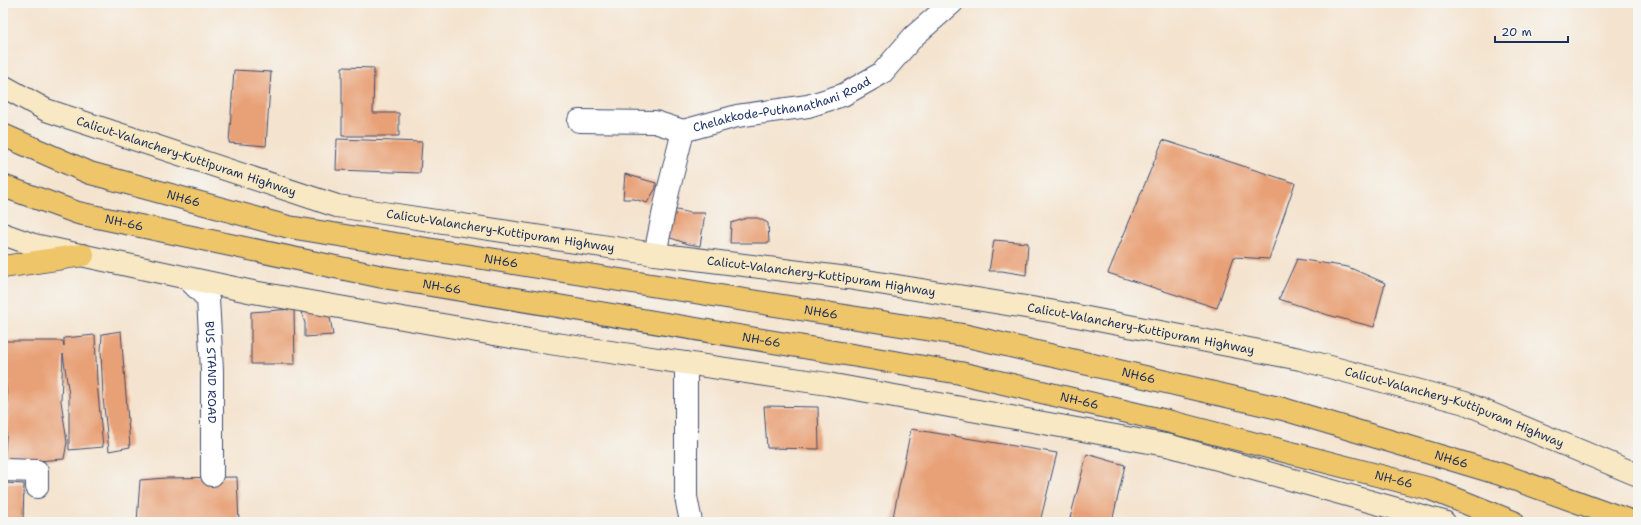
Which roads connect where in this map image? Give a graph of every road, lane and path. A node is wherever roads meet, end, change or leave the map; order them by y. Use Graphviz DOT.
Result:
graph roads {
  1 [pos="952,3"];
  2 [pos="3,86"];
  3 [pos="579,121"];
  4 [pos="683,131"];
  5 [pos="3,135"];
  6 [pos="3,186"];
  7 [pos="3,234"];
  8 [pos="655,254"];
  9 [pos="83,255"];
  10 [pos="3,267"];
  11 [pos="187,278"];
  12 [pos="686,363"];
  13 [pos="3,470"];
  14 [pos="212,475"];
  15 [pos="1638,475"];
  16 [pos="37,487"];
  17 [pos="691,522"];
  18 [pos="1444,522"];
  19 [pos="1513,522"];
  20 [pos="1633,522"];
  1 -- 4 [label="street, Chelakkode-Puthanathani Road"];
  2 -- 8 [label="street, Calicut-Valanchery-Kuttipuram Highway"];
  3 -- 4 [label="street"];
  4 -- 8 [label="street, Chelakkode-Puthanathani Road"];
  5 -- 20 [label="main road, NH66 / NH66"];
  6 -- 19 [label="main road, NH-66"];
  7 -- 9 [label="street"];
  8 -- 15 [label="street, Calicut-Valanchery-Kuttipuram Highway"];
  9 -- 10 [label="main road"];
  9 -- 11 [label="street"];
  11 -- 12 [label="street"];
  11 -- 14 [label="street, BUS STAND ROAD"];
  12 -- 17 [label="street"];
  12 -- 18 [label="street"];
  13 -- 16 [label="street"];
}
